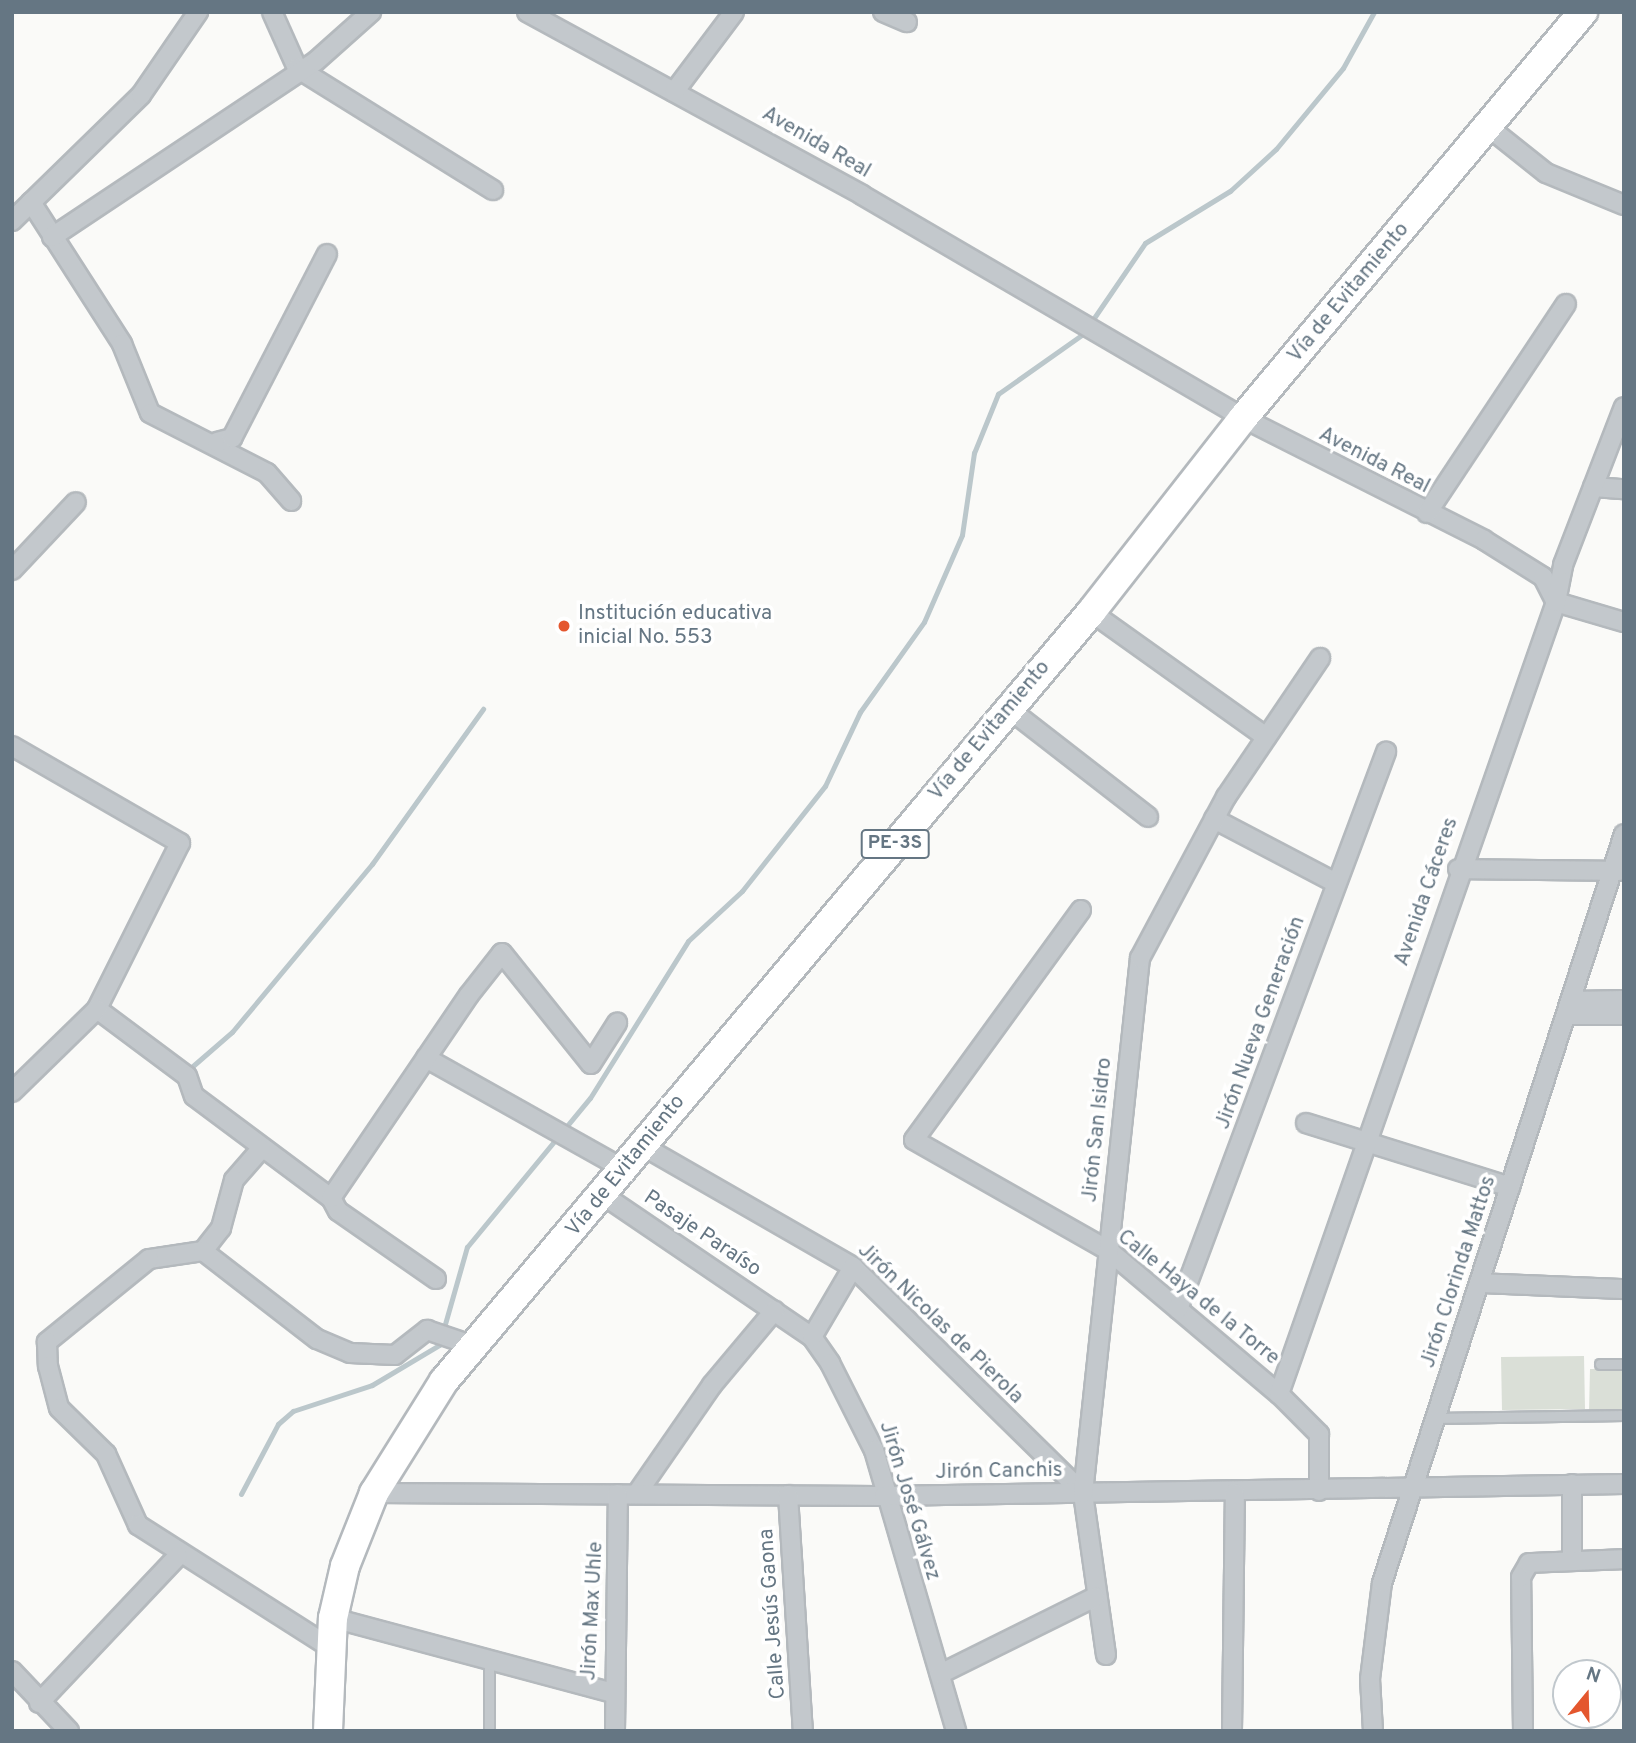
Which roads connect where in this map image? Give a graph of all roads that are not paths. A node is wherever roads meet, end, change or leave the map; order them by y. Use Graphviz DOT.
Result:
graph roads {
  1 [pos="198,12"];
  2 [pos="272,12"];
  3 [pos="371,12"];
  4 [pos="527,12"];
  5 [pos="734,12"];
  6 [pos="883,12"];
  7 [pos="1583,12"];
  8 [pos="907,22"];
  9 [pos="296,68"];
  10 [pos="674,92"];
  11 [pos="1487,126"];
  12 [pos="494,190"];
  13 [pos="31,202"];
  14 [pos="1624,205"];
  15 [pos="12,221"];
  16 [pos="52,237"];
  17 [pos="327,254"];
  18 [pos="1566,304"];
  19 [pos="1624,407"];
  20 [pos="1243,418"];
  21 [pos="217,442"];
  22 [pos="1592,487"];
  23 [pos="1624,489"];
  24 [pos="291,501"];
  25 [pos="76,502"];
  26 [pos="1427,513"];
  27 [pos="12,570"];
  28 [pos="1556,602"];
  29 [pos="1091,612"];
  30 [pos="1624,622"];
  31 [pos="1320,658"];
  32 [pos="1009,709"];
  33 [pos="1266,737"];
  34 [pos="12,746"];
  35 [pos="1386,752"];
  36 [pos="1149,817"];
  37 [pos="1214,819"];
  38 [pos="1624,834"];
  39 [pos="1458,869"];
  40 [pos="1618,871"];
  41 [pos="1336,883"];
  42 [pos="1081,909"];
  43 [pos="1624,1000"];
  44 [pos="1569,1008"];
  45 [pos="97,1009"];
  46 [pos="1624,1015"];
  47 [pos="617,1023"];
  48 [pos="426,1058"];
  49 [pos="12,1093"];
  50 [pos="1306,1123"];
  51 [pos="1367,1143"];
  52 [pos="641,1145"];
  53 [pos="261,1149"];
  54 [pos="622,1168"];
  55 [pos="1510,1187"];
  56 [pos="603,1195"];
  57 [pos="331,1198"];
  58 [pos="203,1251"];
  59 [pos="1109,1251"];
  60 [pos="853,1267"];
  61 [pos="436,1279"];
  62 [pos="1479,1283"];
  63 [pos="1624,1289"];
  64 [pos="1178,1309"];
  65 [pos="774,1311"];
  66 [pos="812,1337"];
  67 [pos="454,1338"];
  68 [pos="1600,1364"];
  69 [pos="1624,1364"];
  70 [pos="1279,1394"];
  71 [pos="1624,1415"];
  72 [pos="1435,1419"];
  73 [pos="1572,1484"];
  74 [pos="1624,1484"];
  75 [pos="1412,1488"];
  76 [pos="1319,1491"];
  77 [pos="638,1492"];
  78 [pos="374,1493"];
  79 [pos="1083,1493"];
  80 [pos="1235,1493"];
  81 [pos="618,1494"];
  82 [pos="788,1495"];
  83 [pos="884,1496"];
  84 [pos="178,1556"];
  85 [pos="1572,1557"];
  86 [pos="1624,1559"];
  87 [pos="1095,1597"];
  88 [pos="333,1618"];
  89 [pos="331,1648"];
  90 [pos="1106,1655"];
  91 [pos="489,1662"];
  92 [pos="12,1671"];
  93 [pos="940,1674"];
  94 [pos="612,1693"];
  95 [pos="39,1703"];
  96 [pos="69,1731"];
  97 [pos="328,1731"];
  98 [pos="489,1731"];
  99 [pos="615,1731"];
  100 [pos="803,1731"];
  101 [pos="956,1731"];
  102 [pos="1232,1731"];
  103 [pos="1373,1731"];
  104 [pos="1523,1731"];
  1 -- 13 [label="street"];
  2 -- 9 [label="street"];
  3 -- 9 [label="street"];
  4 -- 10 [label="street, Avenida Real"];
  5 -- 10 [label="street"];
  6 -- 8 [label="street"];
  7 -- 11 [label="highway, Vía de Evitamiento / PE-3S"];
  9 -- 12 [label="street"];
  9 -- 16 [label="street"];
  10 -- 20 [label="street, Avenida Real"];
  11 -- 14 [label="street"];
  11 -- 20 [label="highway, Vía de Evitamiento / PE-3S"];
  13 -- 15 [label="street"];
  13 -- 16 [label="street"];
  16 -- 21 [label="street"];
  17 -- 21 [label="street"];
  18 -- 26 [label="street"];
  19 -- 22 [label="street, Avenida Cáceres"];
  20 -- 26 [label="street, Avenida Real"];
  20 -- 29 [label="highway, Vía de Evitamiento / PE-3S"];
  21 -- 24 [label="street"];
  22 -- 23 [label="street"];
  22 -- 28 [label="street, Avenida Cáceres"];
  25 -- 27 [label="street"];
  26 -- 28 [label="street, Avenida Real"];
  28 -- 30 [label="street"];
  28 -- 39 [label="street, Avenida Cáceres"];
  29 -- 32 [label="highway, Vía de Evitamiento / PE-3S"];
  29 -- 33 [label="street"];
  31 -- 33 [label="street, Jirón San Isidro"];
  32 -- 36 [label="street"];
  32 -- 52 [label="highway, Vía de Evitamiento / PE-3S"];
  33 -- 37 [label="street, Jirón San Isidro"];
  34 -- 45 [label="street"];
  35 -- 41 [label="street, Jirón Nueva Generación"];
  37 -- 41 [label="street"];
  37 -- 59 [label="street, Jirón San Isidro"];
  38 -- 40 [label="street, Jirón Clorinda Mattos"];
  39 -- 40 [label="street"];
  39 -- 51 [label="street, Avenida Cáceres"];
  40 -- 44 [label="street, Jirón Clorinda Mattos"];
  41 -- 64 [label="street, Jirón Nueva Generación"];
  42 -- 59 [label="street, Calle Haya de la Torre"];
  43 -- 44 [label="street"];
  44 -- 46 [label="street"];
  44 -- 55 [label="street, Jirón Clorinda Mattos"];
  45 -- 49 [label="street"];
  45 -- 53 [label="street"];
  47 -- 48 [label="street"];
  48 -- 54 [label="street"];
  48 -- 57 [label="street"];
  50 -- 51 [label="street"];
  51 -- 55 [label="street"];
  51 -- 70 [label="street, Avenida Cáceres"];
  52 -- 54 [label="highway, Vía de Evitamiento / PE-3S"];
  52 -- 60 [label="street, Jirón Nicolas de Pierola"];
  53 -- 57 [label="street"];
  53 -- 58 [label="street"];
  54 -- 56 [label="highway, Vía de Evitamiento / PE-3S"];
  55 -- 62 [label="street, Jirón Clorinda Mattos"];
  56 -- 65 [label="street, Pasaje Paraíso"];
  56 -- 67 [label="highway, Vía de Evitamiento / PE-3S"];
  57 -- 61 [label="street"];
  58 -- 67 [label="street"];
  58 -- 84 [label="street"];
  59 -- 64 [label="street, Calle Haya de la Torre"];
  59 -- 79 [label="street, Jirón San Isidro"];
  60 -- 66 [label="street"];
  60 -- 79 [label="street, Jirón Nicolas de Pierola"];
  62 -- 63 [label="street"];
  62 -- 72 [label="street, Jirón Clorinda Mattos"];
  64 -- 70 [label="street, Calle Haya de la Torre"];
  65 -- 66 [label="street, Jirón José Gálvez"];
  65 -- 77 [label="street"];
  66 -- 83 [label="street, Jirón José Gálvez"];
  67 -- 78 [label="highway, Vía de Evitamiento / PE-3S"];
  68 -- 69 [label="lane"];
  70 -- 76 [label="street, Calle Haya de la Torre"];
  71 -- 72 [label="lane"];
  72 -- 75 [label="street, Jirón Clorinda Mattos"];
  73 -- 74 [label="street, Jirón Canchis"];
  73 -- 75 [label="street, Jirón Canchis"];
  73 -- 85 [label="street"];
  75 -- 76 [label="street, Jirón Canchis"];
  75 -- 103 [label="street, Jirón Clorinda Mattos"];
  76 -- 80 [label="street, Jirón Canchis"];
  77 -- 81 [label="street, Jirón Canchis"];
  77 -- 82 [label="street, Jirón Canchis"];
  78 -- 81 [label="street, Jirón Canchis"];
  78 -- 88 [label="highway, Vía de Evitamiento / PE-3S"];
  79 -- 80 [label="street, Jirón Canchis"];
  79 -- 83 [label="street, Jirón Canchis"];
  79 -- 87 [label="street, Jirón San Isidro"];
  80 -- 102 [label="street"];
  81 -- 94 [label="street, Jirón Max Uhle"];
  82 -- 83 [label="street, Jirón Canchis"];
  82 -- 100 [label="street, Calle Jesús Gaona"];
  83 -- 93 [label="street, Jirón José Gálvez"];
  84 -- 89 [label="street"];
  84 -- 95 [label="street"];
  85 -- 86 [label="street"];
  85 -- 104 [label="street"];
  87 -- 90 [label="street, Jirón San Isidro"];
  87 -- 93 [label="street"];
  88 -- 89 [label="highway, Vía de Evitamiento / PE-3S"];
  88 -- 91 [label="street"];
  89 -- 97 [label="highway, Vía de Evitamiento / PE-3S"];
  91 -- 94 [label="street"];
  91 -- 98 [label="lane"];
  92 -- 95 [label="street"];
  93 -- 101 [label="street, Jirón José Gálvez"];
  94 -- 99 [label="street, Jirón Max Uhle"];
  95 -- 96 [label="street"];
}
